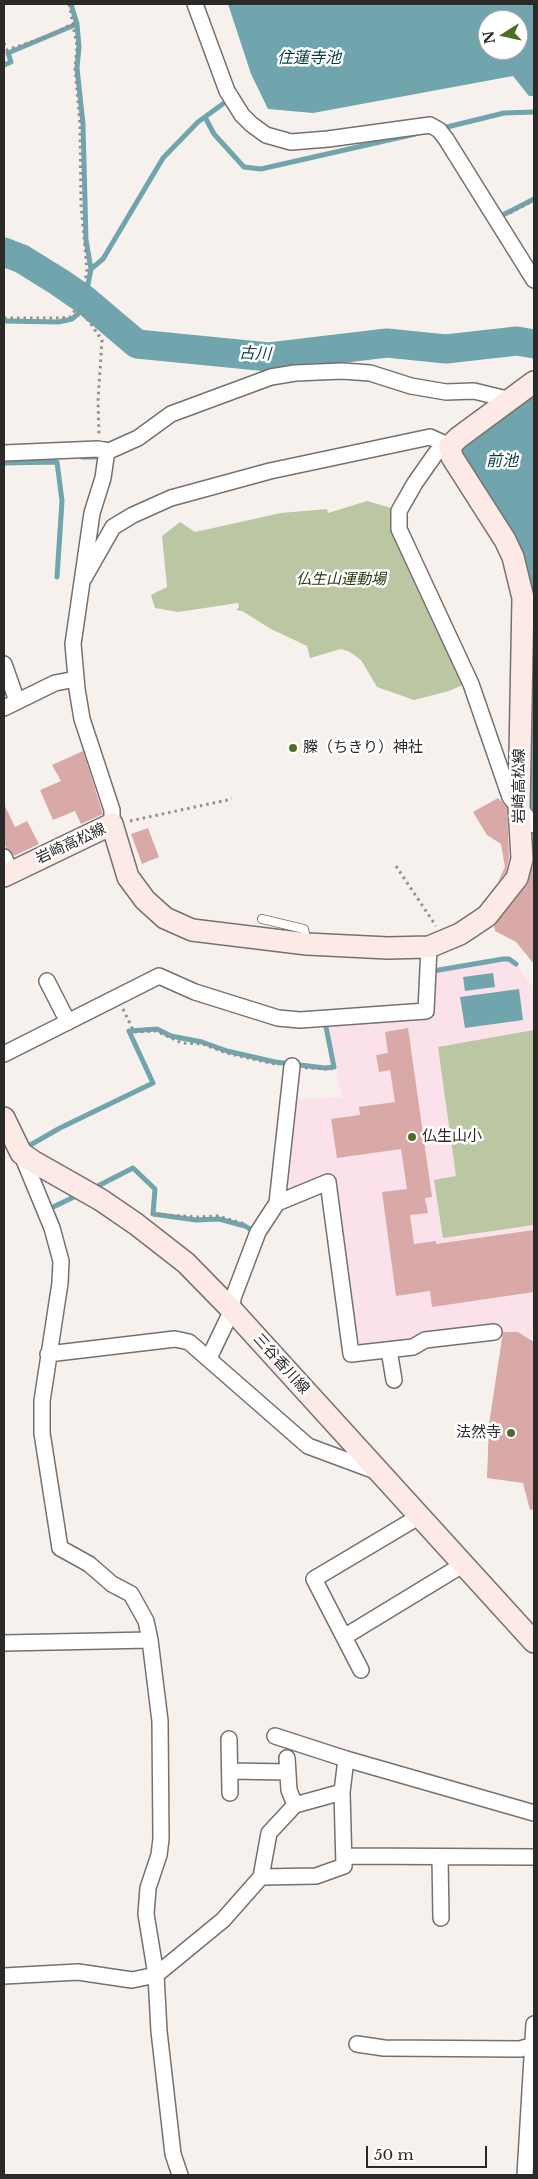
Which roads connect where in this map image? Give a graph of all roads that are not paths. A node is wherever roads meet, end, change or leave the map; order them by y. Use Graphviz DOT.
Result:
graph roads {
  1 [pos="196,4"];
  2 [pos="534,280"];
  3 [pos="534,382"];
  4 [pos="511,400"];
  5 [pos="450,446"];
  6 [pos="105,450"];
  7 [pos="4,453"];
  8 [pos="84,578"];
  9 [pos="4,664"];
  10 [pos="76,679"];
  11 [pos="10,705"];
  12 [pos="519,807"];
  13 [pos="112,824"];
  14 [pos="534,826"];
  15 [pos="6,868"];
  16 [pos="262,919"];
  17 [pos="307,944"];
  18 [pos="437,944"];
  19 [pos="47,981"];
  20 [pos="68,1022"];
  21 [pos="4,1054"];
  22 [pos="292,1066"];
  23 [pos="4,1118"];
  24 [pos="21,1153"];
  25 [pos="277,1203"];
  26 [pos="232,1310"];
  27 [pos="494,1332"];
  28 [pos="389,1350"];
  29 [pos="48,1354"];
  30 [pos="209,1358"];
  31 [pos="394,1380"];
  32 [pos="380,1472"];
  33 [pos="420,1516"];
  34 [pos="464,1564"];
  35 [pos="344,1637"];
  36 [pos="150,1640"];
  37 [pos="534,1642"];
  38 [pos="4,1643"];
  39 [pos="361,1670"];
  40 [pos="275,1736"];
  41 [pos="229,1739"];
  42 [pos="346,1759"];
  43 [pos="230,1771"];
  44 [pos="342,1792"];
  45 [pos="230,1793"];
  46 [pos="295,1805"];
  47 [pos="534,1813"];
  48 [pos="345,1856"];
  49 [pos="440,1857"];
  50 [pos="534,1857"];
  51 [pos="261,1877"];
  52 [pos="441,1918"];
  53 [pos="156,1975"];
  54 [pos="4,1976"];
  55 [pos="534,2024"];
  56 [pos="357,2044"];
  57 [pos="534,2045"];
  58 [pos="180,2175"];
  59 [pos="525,2175"];
  1 -- 2 [label="street"];
  3 -- 4 [label="main road"];
  4 -- 5 [label="main road"];
  4 -- 6 [label="street"];
  5 -- 8 [label="street"];
  5 -- 12 [label="main road, 岩崎高松線"];
  5 -- 12 [label="street"];
  6 -- 7 [label="street"];
  6 -- 8 [label="street"];
  8 -- 10 [label="street"];
  9 -- 11 [label="street"];
  10 -- 11 [label="street"];
  10 -- 13 [label="street"];
  12 -- 14 [label="street"];
  12 -- 18 [label="main road, 岩崎高松線"];
  13 -- 15 [label="main road, 岩崎高松線"];
  13 -- 17 [label="main road, 岩崎高松線"];
  16 -- 17 [label="lane"];
  17 -- 18 [label="main road, 岩崎高松線"];
  18 -- 20 [label="street"];
  19 -- 20 [label="street"];
  20 -- 21 [label="street"];
  22 -- 25 [label="street"];
  23 -- 24 [label="main road"];
  24 -- 26 [label="main road, 三谷香川線"];
  24 -- 29 [label="street"];
  25 -- 26 [label="street"];
  25 -- 28 [label="street"];
  26 -- 30 [label="street"];
  26 -- 32 [label="main road, 三谷香川線"];
  27 -- 28 [label="street"];
  28 -- 31 [label="street"];
  29 -- 30 [label="street"];
  29 -- 36 [label="street"];
  30 -- 32 [label="street"];
  32 -- 33 [label="main road, 三谷香川線"];
  33 -- 34 [label="main road, 三谷香川線"];
  33 -- 35 [label="street"];
  34 -- 35 [label="street"];
  34 -- 37 [label="main road, 三谷香川線"];
  35 -- 39 [label="street"];
  36 -- 38 [label="street"];
  36 -- 53 [label="street"];
  40 -- 42 [label="street"];
  41 -- 43 [label="street"];
  42 -- 44 [label="street"];
  42 -- 47 [label="street"];
  43 -- 45 [label="street"];
  43 -- 46 [label="street"];
  44 -- 46 [label="street"];
  44 -- 48 [label="street"];
  46 -- 51 [label="street"];
  48 -- 49 [label="street"];
  48 -- 51 [label="street"];
  49 -- 50 [label="street"];
  49 -- 52 [label="street"];
  51 -- 53 [label="street"];
  53 -- 54 [label="street"];
  53 -- 58 [label="street"];
  55 -- 57 [label="street"];
  56 -- 57 [label="street"];
  57 -- 59 [label="street"];
}
